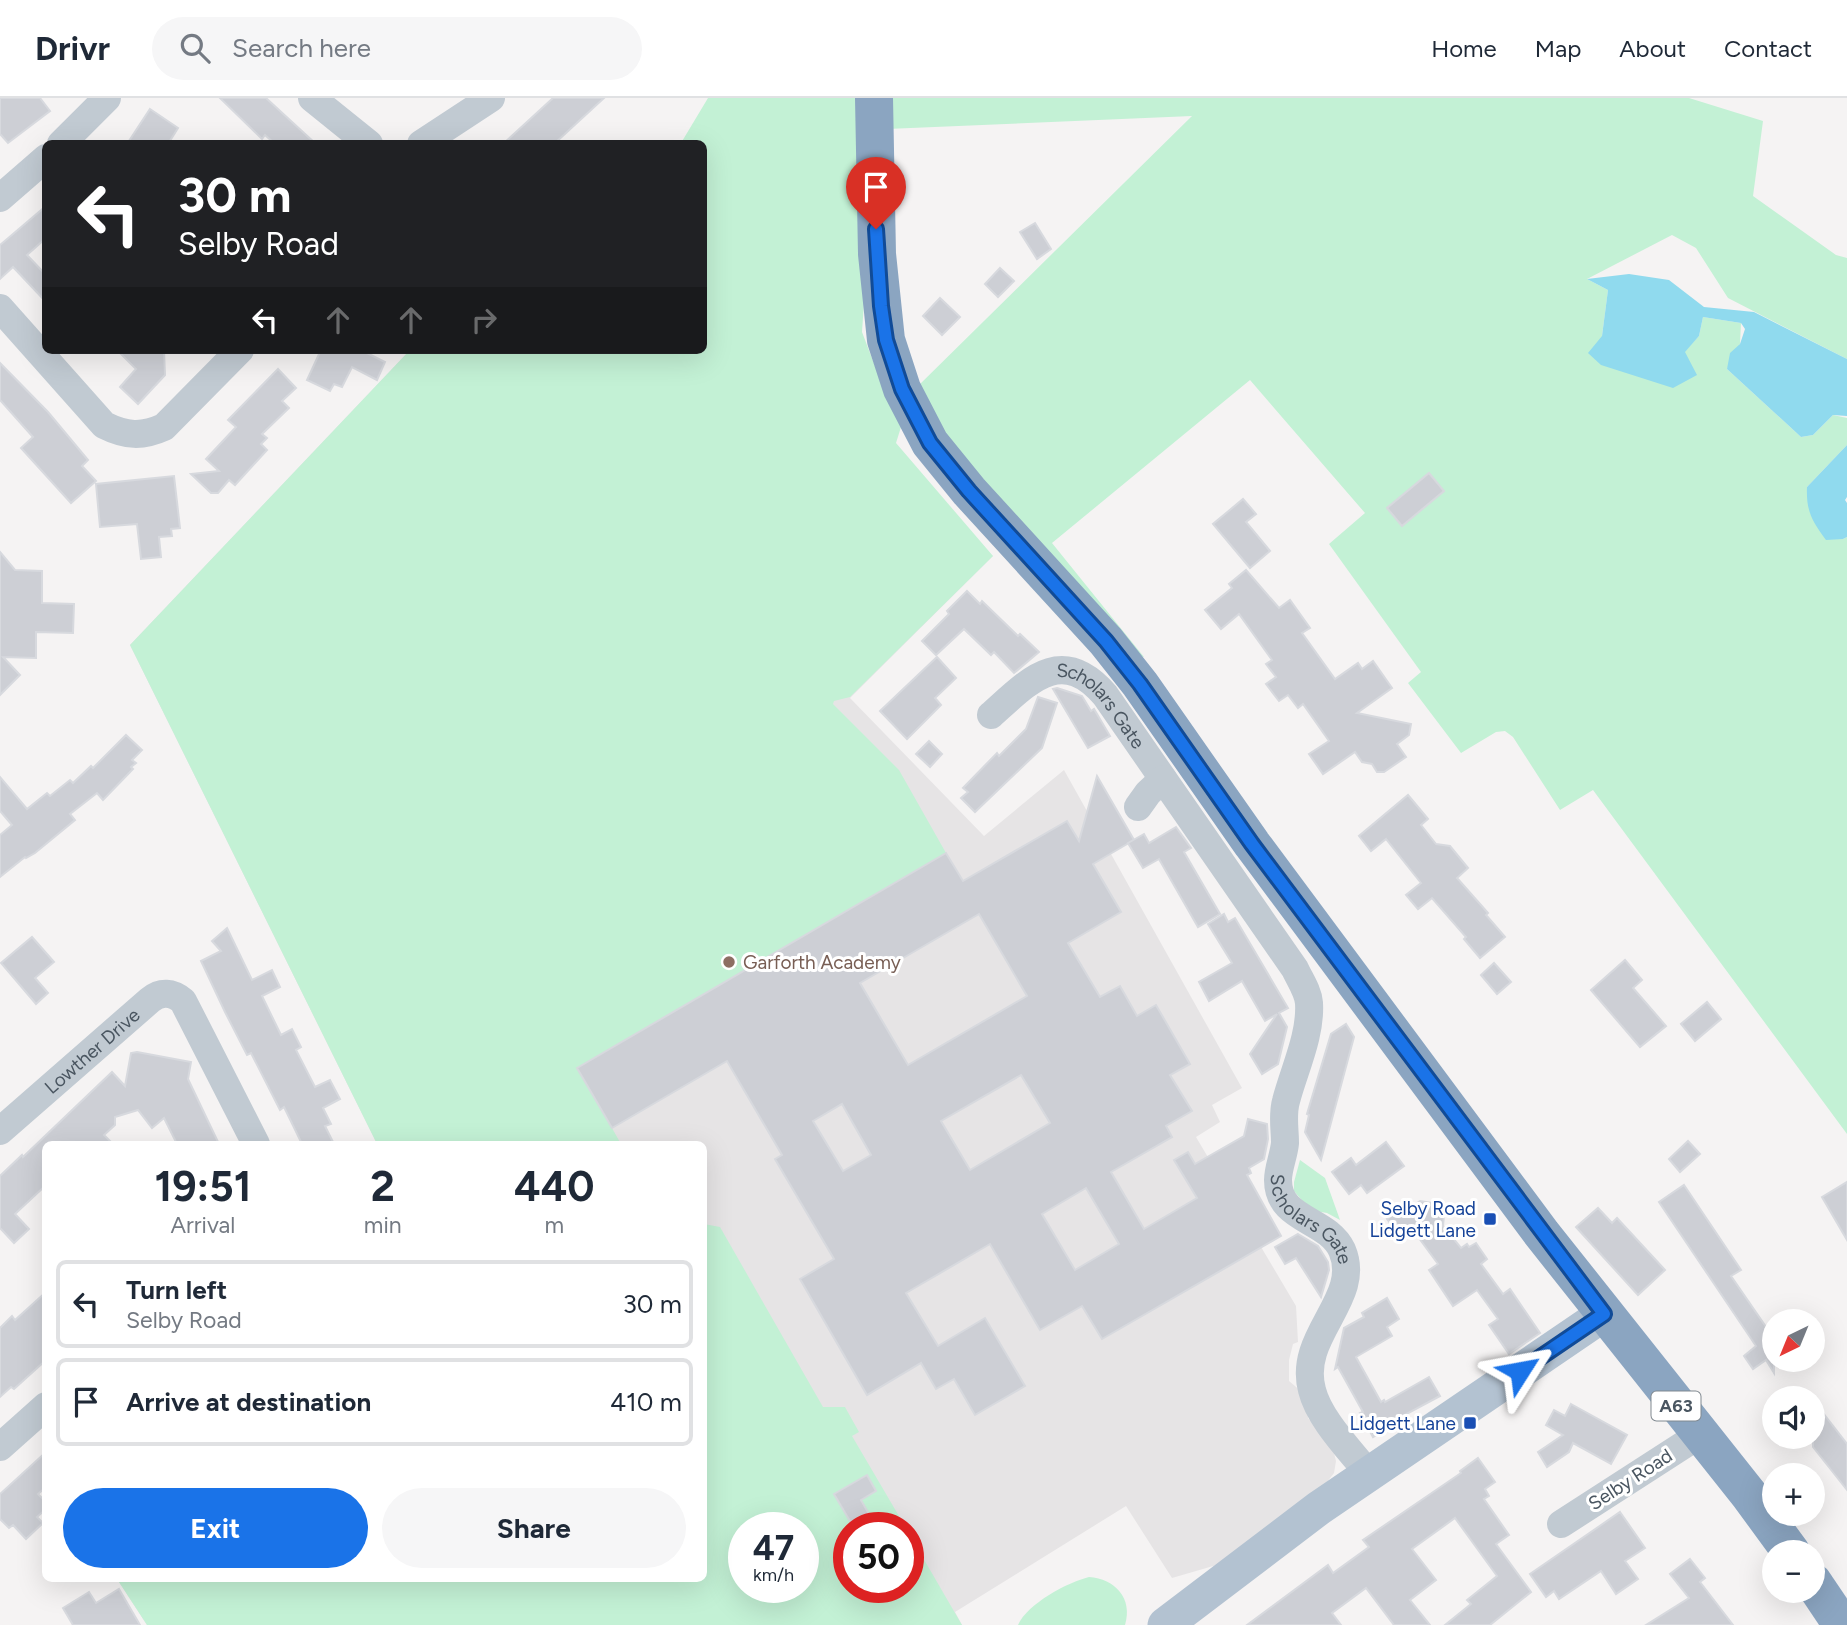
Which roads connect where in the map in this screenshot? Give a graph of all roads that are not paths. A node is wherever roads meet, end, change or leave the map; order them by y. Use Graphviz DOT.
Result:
graph roads {
  1 [pos="107,98"];
  2 [pos="312,98"];
  3 [pos="491,98"];
  4 [pos="874,98"];
  5 [pos="65,140"];
  6 [pos="364,140"];
  7 [pos="427,140"];
  8 [pos="42,161"];
  9 [pos="2,193"];
  10 [pos="0,308"];
  11 [pos="236,354"];
  12 [pos="991,715"];
  13 [pos="1163,779"];
  14 [pos="1138,807"];
  15 [pos="0,1131"];
  16 [pos="254,1141"];
  17 [pos="1604,1314"];
  18 [pos="42,1410"];
  19 [pos="1699,1435"];
  20 [pos="0,1447"];
  21 [pos="1368,1473"];
  22 [pos="1561,1524"];
  23 [pos="1782,1540"];
  24 [pos="1825,1599"];
  25 [pos="1164,1625"];
  26 [pos="1842,1625"];
  1 -- 5 [label="street"];
  2 -- 6 [label="street"];
  3 -- 7 [label="street"];
  4 -- 17 [label="highway, A63"];
  8 -- 9 [label="street"];
  10 -- 11 [label="street"];
  12 -- 13 [label="street, Scholars Gate"];
  13 -- 14 [label="street"];
  13 -- 21 [label="street, Scholars Gate"];
  15 -- 16 [label="street, Lowther Drive"];
  17 -- 19 [label="highway, A63"];
  17 -- 21 [label="main road"];
  18 -- 20 [label="street"];
  19 -- 22 [label="street, Selby Road"];
  19 -- 23 [label="highway, A63"];
  21 -- 25 [label="main road"];
  24 -- 26 [label="highway"];
}
